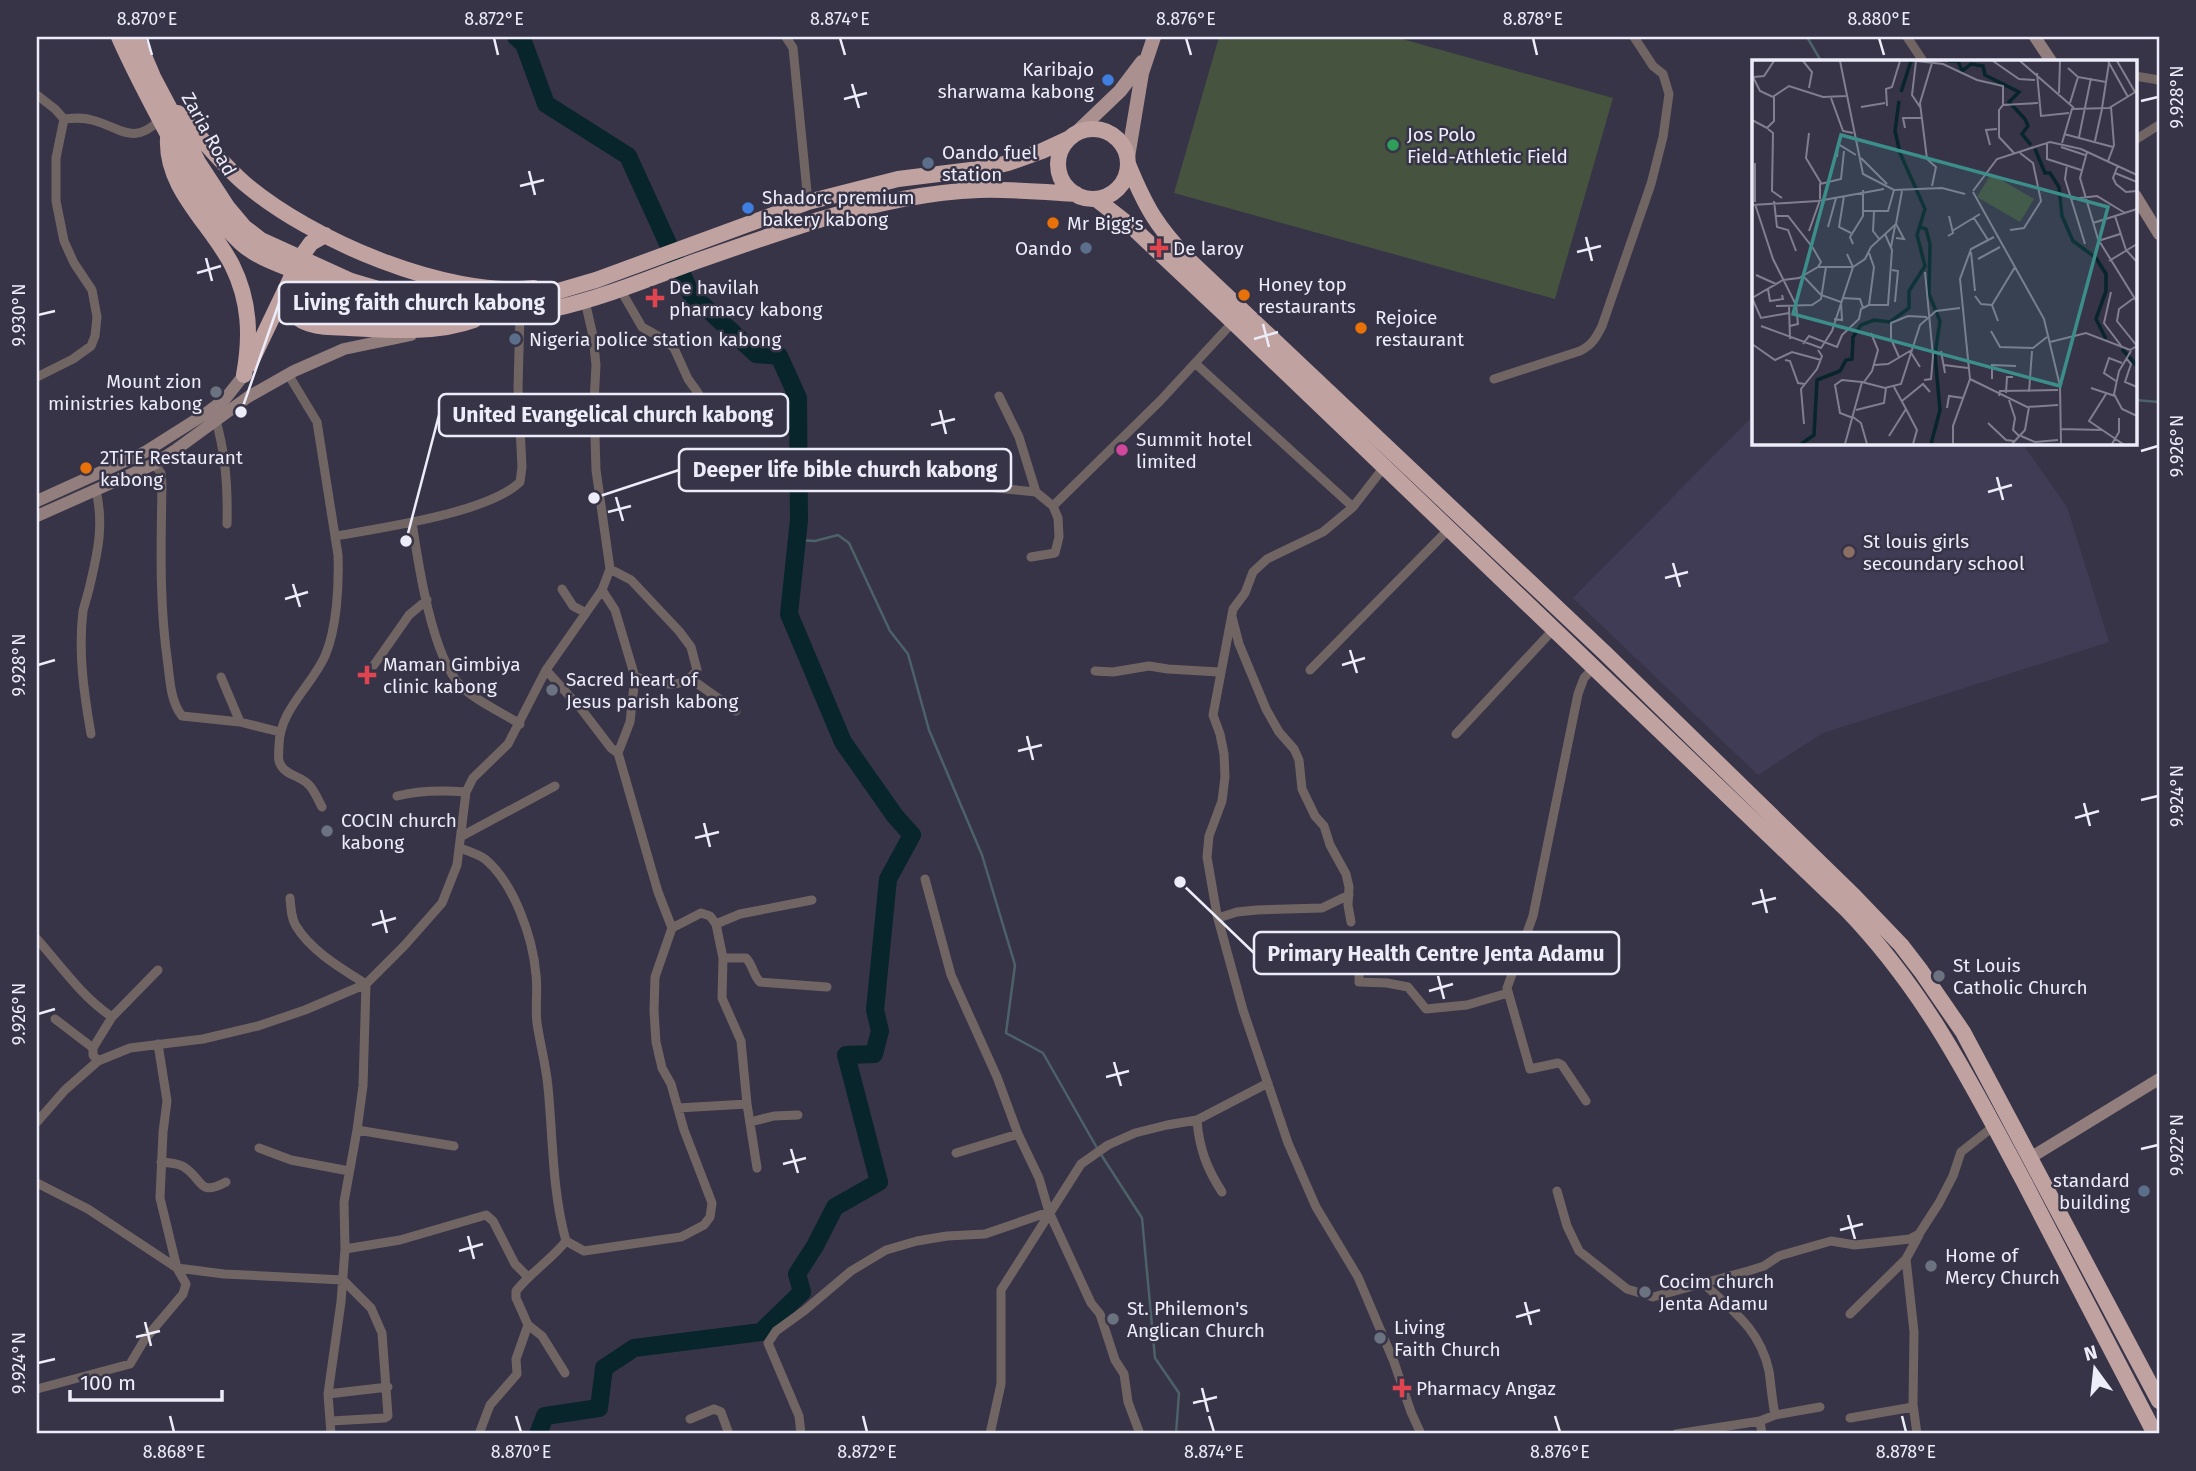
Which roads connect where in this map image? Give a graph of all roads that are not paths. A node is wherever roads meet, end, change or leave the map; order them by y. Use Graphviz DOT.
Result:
graph roads {
  1 [pos="120,37"];
  2 [pos="136,37"];
  3 [pos="786,37"];
  4 [pos="1154,37"];
  5 [pos="1634,37"];
  6 [pos="1908,37"];
  7 [pos="2035,37"];
  8 [pos="1146,55"];
  9 [pos="1922,60"];
  10 [pos="2050,60"];
  11 [pos="2136,76"];
  12 [pos="2159,80"];
  13 [pos="37,95"];
  14 [pos="167,103"];
  15 [pos="64,119"];
  16 [pos="160,120"];
  17 [pos="2159,125"];
  18 [pos="168,135"];
  19 [pos="1073,136"];
  20 [pos="2136,139"];
  21 [pos="1128,160"];
  22 [pos="1076,194"];
  23 [pos="2136,197"];
  24 [pos="1096,199"];
  25 [pos="808,202"];
  26 [pos="2159,234"];
  27 [pos="326,235"];
  28 [pos="258,247"];
  29 [pos="596,280"];
  30 [pos="338,283"];
  31 [pos="620,289"];
  32 [pos="282,299"];
  33 [pos="585,301"];
  34 [pos="520,314"];
  35 [pos="486,316"];
  36 [pos="1233,322"];
  37 [pos="443,328"];
  38 [pos="1196,364"];
  39 [pos="288,374"];
  40 [pos="244,375"];
  41 [pos="37,377"];
  42 [pos="1494,379"];
  43 [pos="999,396"];
  44 [pos="706,406"];
  45 [pos="216,421"];
  46 [pos="153,464"];
  47 [pos="1384,467"];
  48 [pos="968,485"];
  49 [pos="96,490"];
  50 [pos="1035,492"];
  51 [pos="37,501"];
  52 [pos="1053,506"];
  53 [pos="1353,507"];
  54 [pos="37,516"];
  55 [pos="412,523"];
  56 [pos="227,524"];
  57 [pos="1449,529"];
  58 [pos="336,536"];
  59 [pos="1031,557"];
  60 [pos="610,569"];
  61 [pos="562,589"];
  62 [pos="602,590"];
  63 [pos="427,600"];
  64 [pos="586,613"];
  65 [pos="1231,616"];
  66 [pos="1553,630"];
  67 [pos="1606,654"];
  68 [pos="374,665"];
  69 [pos="1594,667"];
  70 [pos="546,670"];
  71 [pos="1310,670"];
  72 [pos="1095,671"];
  73 [pos="1219,672"];
  74 [pos="220,677"];
  75 [pos="635,677"];
  76 [pos="691,679"];
  77 [pos="736,711"];
  78 [pos="240,722"];
  79 [pos="520,724"];
  80 [pos="280,732"];
  81 [pos="91,734"];
  82 [pos="1456,734"];
  83 [pos="618,753"];
  84 [pos="555,786"];
  85 [pos="466,792"];
  86 [pos="397,796"];
  87 [pos="322,807"];
  88 [pos="462,836"];
  89 [pos="460,848"];
  90 [pos="925,879"];
  91 [pos="1349,895"];
  92 [pos="290,898"];
  93 [pos="812,900"];
  94 [pos="1218,918"];
  95 [pos="1351,922"];
  96 [pos="716,924"];
  97 [pos="672,929"];
  98 [pos="37,939"];
  99 [pos="723,958"];
  100 [pos="1359,962"];
  101 [pos="158,970"];
  102 [pos="366,984"];
  103 [pos="827,987"];
  104 [pos="1508,993"];
  105 [pos="112,1017"];
  106 [pos="55,1019"];
  107 [pos="158,1044"];
  108 [pos="93,1048"];
  109 [pos="98,1061"];
  110 [pos="2159,1079"];
  111 [pos="1268,1083"];
  112 [pos="1586,1101"];
  113 [pos="747,1104"];
  114 [pos="678,1108"];
  115 [pos="797,1115"];
  116 [pos="1197,1120"];
  117 [pos="37,1122"];
  118 [pos="750,1122"];
  119 [pos="1994,1126"];
  120 [pos="357,1130"];
  121 [pos="1018,1134"];
  122 [pos="454,1146"];
  123 [pos="258,1147"];
  124 [pos="956,1153"];
  125 [pos="2030,1158"];
  126 [pos="161,1162"];
  127 [pos="757,1168"];
  128 [pos="349,1171"];
  129 [pos="37,1182"];
  130 [pos="226,1182"];
  131 [pos="1557,1191"];
  132 [pos="1222,1192"];
  133 [pos="1049,1212"];
  134 [pos="1919,1234"];
  135 [pos="566,1241"];
  136 [pos="345,1250"];
  137 [pos="1906,1259"];
  138 [pos="177,1268"];
  139 [pos="527,1276"];
  140 [pos="343,1280"];
  141 [pos="1703,1283"];
  142 [pos="1850,1314"];
  143 [pos="528,1325"];
  144 [pos="2125,1335"];
  145 [pos="2109,1344"];
  146 [pos="565,1373"];
  147 [pos="388,1387"];
  148 [pos="37,1389"];
  149 [pos="328,1394"];
  150 [pos="2159,1401"];
  151 [pos="1820,1407"];
  152 [pos="1913,1407"];
  153 [pos="1775,1415"];
  154 [pos="1850,1418"];
  155 [pos="690,1419"];
  156 [pos="1760,1420"];
  157 [pos="331,1421"];
  158 [pos="331,1434"];
  159 [pos="479,1434"];
  160 [pos="729,1434"];
  161 [pos="801,1434"];
  162 [pos="990,1434"];
  163 [pos="1140,1434"];
  164 [pos="1421,1434"];
  165 [pos="1676,1434"];
  166 [pos="1762,1434"];
  167 [pos="1917,1434"];
  168 [pos="2155,1434"];
  1 -- 16 [label="highway"];
  2 -- 14 [label="highway, Zaria Road"];
  3 -- 25 [label="street"];
  4 -- 8 [label="main road"];
  5 -- 42 [label="street"];
  6 -- 9 [label="street"];
  7 -- 10 [label="street"];
  8 -- 19 [label="main road"];
  8 -- 21 [label="main road"];
  11 -- 12 [label="street"];
  13 -- 15 [label="street"];
  14 -- 27 [label="highway"];
  14 -- 28 [label="highway, Zaria Road"];
  15 -- 16 [label="street"];
  15 -- 41 [label="street"];
  16 -- 18 [label="highway"];
  17 -- 20 [label="street"];
  18 -- 28 [label="highway"];
  18 -- 40 [label="highway"];
  19 -- 21 [label="highway"];
  19 -- 22 [label="highway"];
  19 -- 25 [label="highway"];
  21 -- 24 [label="highway"];
  21 -- 67 [label="highway"];
  22 -- 24 [label="highway"];
  22 -- 31 [label="highway"];
  23 -- 26 [label="street"];
  24 -- 36 [label="highway"];
  25 -- 29 [label="highway"];
  27 -- 29 [label="highway"];
  27 -- 32 [label="highway"];
  28 -- 30 [label="highway"];
  29 -- 30 [label="highway"];
  30 -- 35 [label="highway"];
  31 -- 33 [label="highway"];
  31 -- 44 [label="street"];
  32 -- 37 [label="highway"];
  32 -- 40 [label="highway"];
  33 -- 34 [label="highway"];
  33 -- 60 [label="street"];
  34 -- 35 [label="highway"];
  34 -- 55 [label="street"];
  35 -- 37 [label="highway"];
  36 -- 38 [label="street"];
  36 -- 47 [label="highway"];
  37 -- 39 [label="street"];
  38 -- 52 [label="street"];
  38 -- 53 [label="street"];
  39 -- 45 [label="street"];
  39 -- 58 [label="street"];
  40 -- 51 [label="street"];
  43 -- 50 [label="street"];
  45 -- 46 [label="street"];
  45 -- 56 [label="street"];
  46 -- 49 [label="street"];
  46 -- 78 [label="street"];
  47 -- 53 [label="street"];
  47 -- 57 [label="highway"];
  48 -- 50 [label="street"];
  49 -- 54 [label="street"];
  49 -- 81 [label="street"];
  50 -- 52 [label="street"];
  52 -- 59 [label="street"];
  53 -- 65 [label="street"];
  55 -- 58 [label="street"];
  55 -- 63 [label="street"];
  57 -- 66 [label="highway"];
  57 -- 71 [label="street"];
  58 -- 80 [label="street"];
  60 -- 62 [label="street"];
  60 -- 76 [label="street"];
  61 -- 64 [label="street"];
  62 -- 64 [label="street"];
  62 -- 75 [label="street"];
  63 -- 68 [label="street"];
  63 -- 79 [label="street"];
  64 -- 70 [label="street"];
  65 -- 73 [label="street"];
  65 -- 91 [label="street"];
  66 -- 69 [label="highway"];
  66 -- 82 [label="street"];
  67 -- 69 [label="street"];
  67 -- 125 [label="highway"];
  69 -- 104 [label="street"];
  69 -- 119 [label="highway"];
  70 -- 79 [label="street"];
  70 -- 83 [label="street"];
  72 -- 73 [label="street"];
  73 -- 94 [label="street"];
  74 -- 78 [label="street"];
  75 -- 76 [label="street"];
  75 -- 83 [label="street"];
  76 -- 77 [label="street"];
  78 -- 80 [label="street"];
  79 -- 85 [label="street"];
  80 -- 87 [label="street"];
  83 -- 97 [label="street"];
  84 -- 88 [label="street"];
  85 -- 86 [label="street"];
  85 -- 88 [label="street"];
  88 -- 89 [label="street"];
  89 -- 102 [label="street"];
  89 -- 135 [label="street"];
  90 -- 121 [label="street"];
  91 -- 94 [label="street"];
  91 -- 95 [label="street"];
  92 -- 102 [label="street"];
  93 -- 96 [label="street"];
  94 -- 111 [label="street"];
  96 -- 97 [label="street"];
  96 -- 99 [label="street"];
  97 -- 114 [label="street"];
  98 -- 105 [label="street"];
  99 -- 103 [label="street"];
  99 -- 113 [label="street"];
  100 -- 104 [label="street"];
  101 -- 105 [label="street"];
  102 -- 107 [label="street"];
  102 -- 120 [label="street"];
  104 -- 112 [label="street"];
  105 -- 108 [label="street"];
  106 -- 108 [label="street"];
  107 -- 109 [label="street"];
  107 -- 126 [label="street"];
  108 -- 109 [label="street"];
  109 -- 117 [label="street"];
  110 -- 125 [label="street"];
  111 -- 116 [label="street"];
  111 -- 164 [label="street"];
  113 -- 114 [label="street"];
  113 -- 118 [label="street"];
  114 -- 135 [label="street"];
  115 -- 118 [label="street"];
  116 -- 132 [label="street"];
  116 -- 133 [label="street"];
  118 -- 127 [label="street"];
  119 -- 134 [label="street"];
  119 -- 145 [label="highway"];
  120 -- 122 [label="street"];
  120 -- 128 [label="street"];
  121 -- 124 [label="street"];
  121 -- 133 [label="street"];
  123 -- 128 [label="street"];
  125 -- 144 [label="highway"];
  126 -- 130 [label="street"];
  126 -- 138 [label="street"];
  128 -- 136 [label="street"];
  129 -- 138 [label="street"];
  131 -- 141 [label="street"];
  133 -- 161 [label="street"];
  133 -- 162 [label="street"];
  133 -- 163 [label="street"];
  134 -- 137 [label="street"];
  134 -- 141 [label="street"];
  135 -- 139 [label="street"];
  136 -- 139 [label="street"];
  136 -- 140 [label="street"];
  137 -- 142 [label="street"];
  137 -- 152 [label="street"];
  138 -- 140 [label="street"];
  138 -- 148 [label="street"];
  139 -- 143 [label="street"];
  140 -- 147 [label="street"];
  140 -- 149 [label="street"];
  141 -- 153 [label="street"];
  143 -- 146 [label="street"];
  143 -- 159 [label="street"];
  144 -- 145 [label="highway"];
  144 -- 150 [label="highway"];
  145 -- 168 [label="highway"];
  147 -- 149 [label="street"];
  147 -- 157 [label="street"];
  149 -- 157 [label="street"];
  151 -- 153 [label="street"];
  152 -- 154 [label="street"];
  152 -- 167 [label="street"];
  153 -- 156 [label="street"];
  155 -- 160 [label="street"];
  156 -- 165 [label="street"];
  156 -- 166 [label="street"];
  157 -- 158 [label="street"];
}
